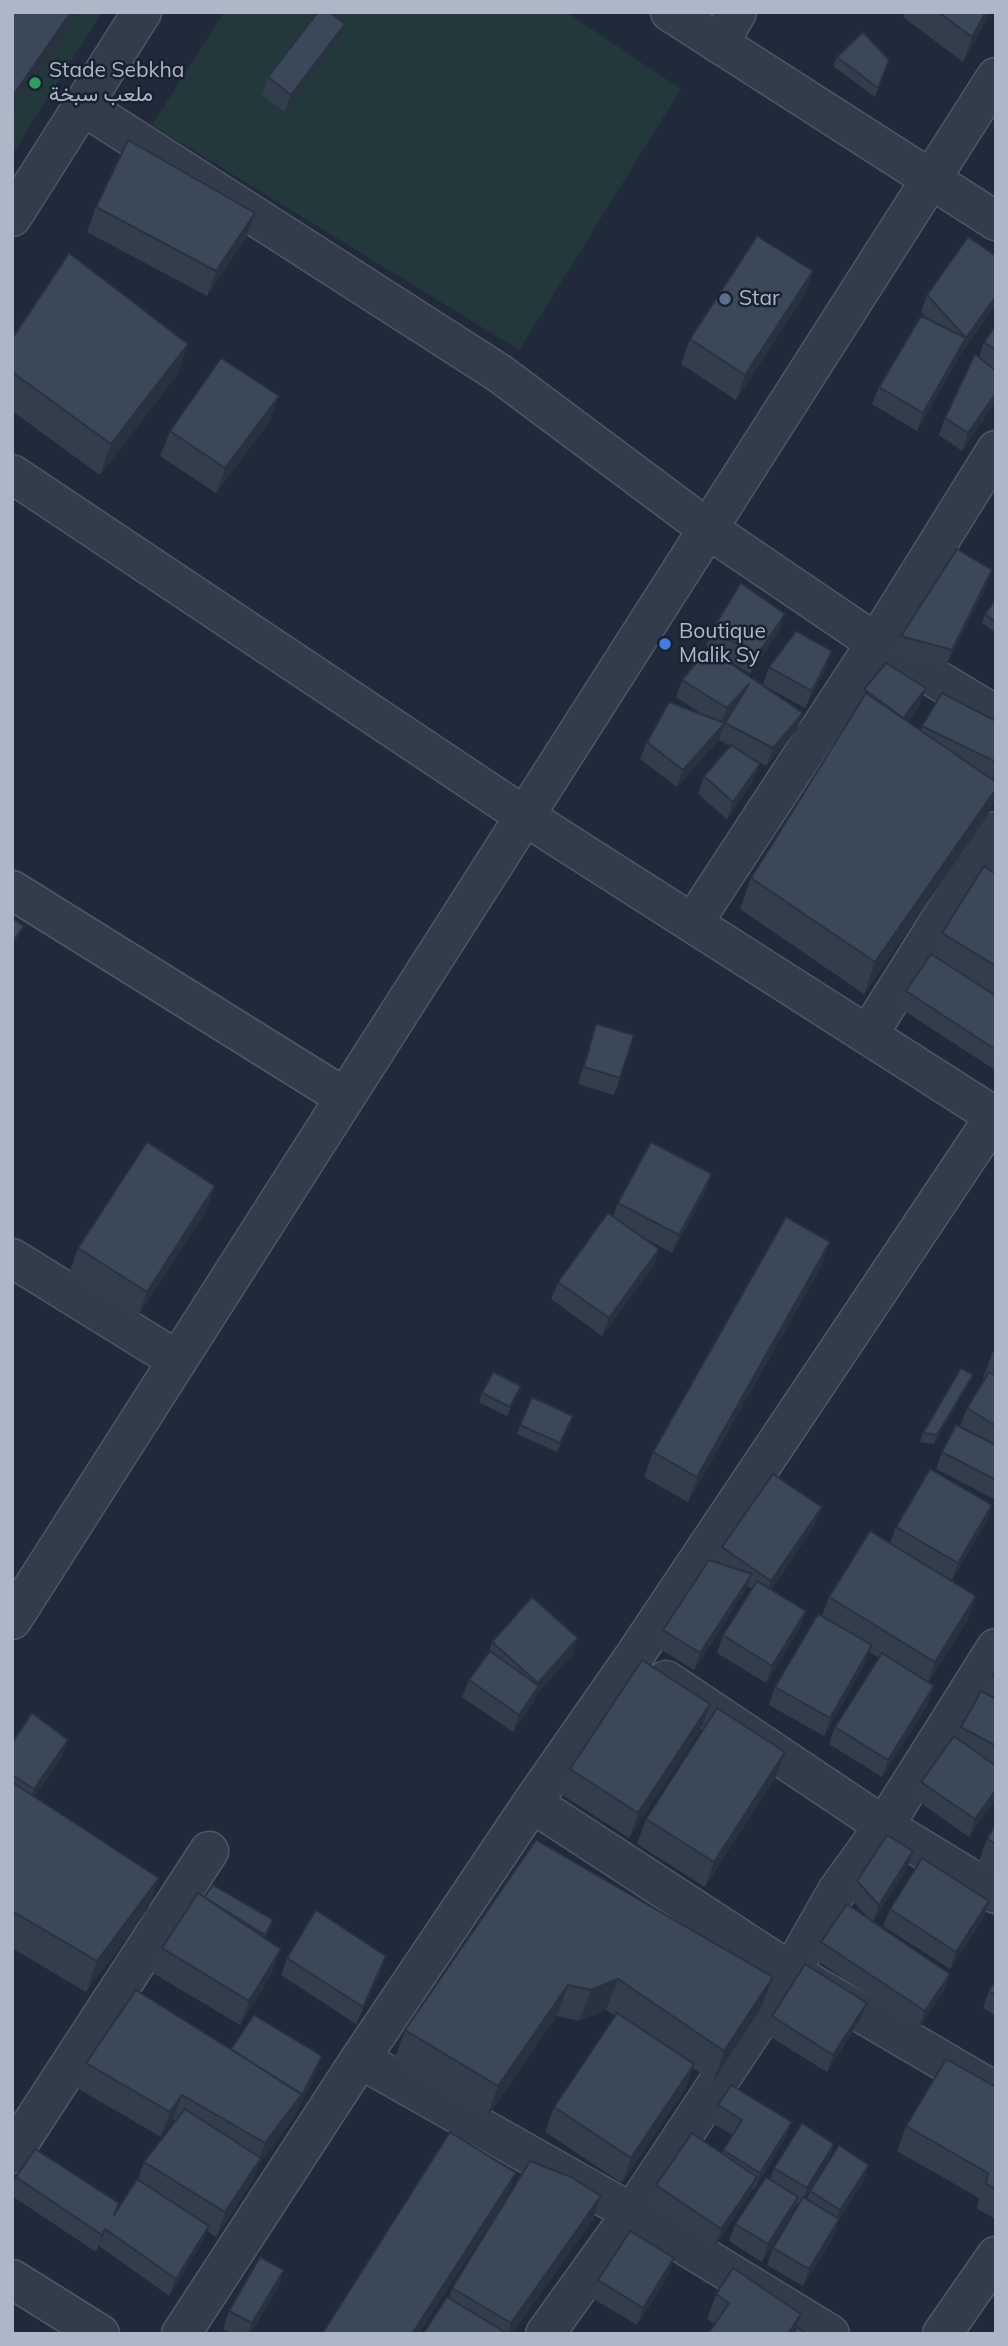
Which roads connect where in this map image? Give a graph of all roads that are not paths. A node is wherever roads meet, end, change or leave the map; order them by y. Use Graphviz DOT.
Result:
graph roads {
  1 [pos="142,12"];
  2 [pos="670,12"];
  3 [pos="728,28"];
  4 [pos="996,77"];
  5 [pos="83,106"];
  6 [pos="931,179"];
  7 [pos="12,217"];
  8 [pos="996,221"];
  9 [pos="996,450"];
  10 [pos="12,474"];
  11 [pos="708,529"];
  12 [pos="876,642"];
  13 [pos="996,715"];
  14 [pos="523,815"];
  15 [pos="996,831"];
  16 [pos="12,890"];
  17 [pos="693,923"];
  18 [pos="868,1035"];
  19 [pos="344,1097"];
  20 [pos="995,1117"];
  21 [pos="12,1258"];
  22 [pos="177,1360"];
  23 [pos="12,1620"];
  24 [pos="996,1648"];
  25 [pos="633,1658"];
  26 [pos="532,1803"];
  27 [pos="884,1826"];
  28 [pos="209,1850"];
  29 [pos="996,1894"];
  30 [pos="791,1972"];
  31 [pos="360,2059"];
  32 [pos="996,2092"];
  33 [pos="12,2154"];
  34 [pos="632,2213"];
  35 [pos="996,2256"];
  36 [pos="12,2279"];
  37 [pos="100,2334"];
  38 [pos="181,2334"];
  39 [pos="545,2334"];
  40 [pos="830,2334"];
  41 [pos="942,2334"];
  1 -- 5 [label="street"];
  2 -- 3 [label="street"];
  3 -- 6 [label="street"];
  4 -- 6 [label="street"];
  5 -- 7 [label="street"];
  5 -- 11 [label="street"];
  6 -- 8 [label="street"];
  6 -- 11 [label="street"];
  9 -- 12 [label="street"];
  10 -- 14 [label="street"];
  11 -- 12 [label="street"];
  11 -- 14 [label="street"];
  12 -- 13 [label="street"];
  12 -- 17 [label="street"];
  14 -- 17 [label="street"];
  14 -- 19 [label="street"];
  15 -- 18 [label="street"];
  16 -- 19 [label="street"];
  17 -- 18 [label="street"];
  18 -- 20 [label="street"];
  19 -- 22 [label="street"];
  20 -- 25 [label="street"];
  21 -- 22 [label="street"];
  22 -- 23 [label="street"];
  24 -- 27 [label="street"];
  25 -- 26 [label="street"];
  25 -- 27 [label="street"];
  26 -- 30 [label="street"];
  26 -- 31 [label="street"];
  27 -- 29 [label="street"];
  27 -- 30 [label="street"];
  28 -- 33 [label="street"];
  30 -- 32 [label="street"];
  30 -- 34 [label="street"];
  31 -- 34 [label="street"];
  31 -- 38 [label="street"];
  34 -- 39 [label="street"];
  34 -- 40 [label="street"];
  35 -- 41 [label="street"];
  36 -- 37 [label="street"];
}
